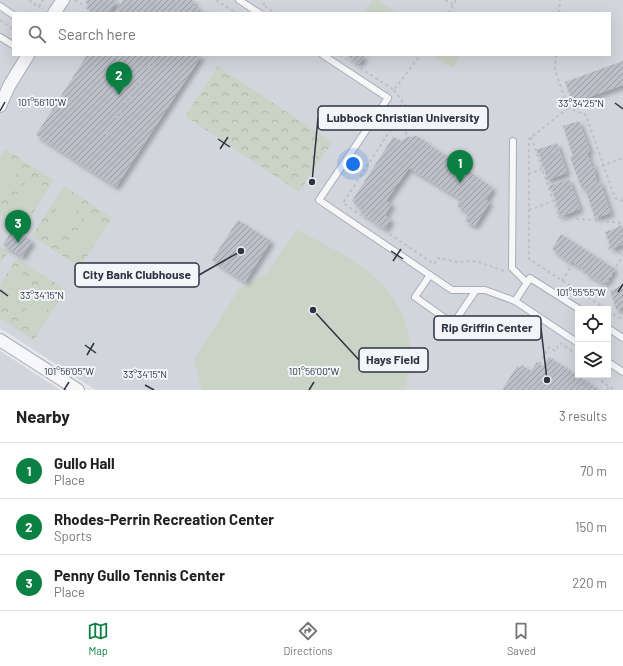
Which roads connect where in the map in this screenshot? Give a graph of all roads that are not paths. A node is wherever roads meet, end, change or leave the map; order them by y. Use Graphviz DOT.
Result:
graph roads {
  1 [pos="63,0"];
  2 [pos="239,0"];
  3 [pos="0,6"];
  4 [pos="55,12"];
  5 [pos="257,12"];
  6 [pos="12,14"];
  7 [pos="0,37"];
  8 [pos="12,44"];
  9 [pos="27,56"];
  10 [pos="325,56"];
  11 [pos="0,106"];
  12 [pos="513,141"];
  13 [pos="430,275"];
  14 [pos="527,283"];
  15 [pos="476,290"];
  16 [pos="515,301"];
  17 [pos="575,306"];
  18 [pos="611,330"];
  19 [pos="623,338"];
  20 [pos="0,340"];
  21 [pos="576,342"];
  22 [pos="611,364"];
  23 [pos="623,372"];
  24 [pos="78,390"];
  1 -- 4 [label="street"];
  2 -- 5 [label="lane"];
  3 -- 6 [label="lane"];
  7 -- 8 [label="lane"];
  9 -- 11 [label="street"];
  10 -- 13 [label="lane"];
  12 -- 14 [label="lane"];
  13 -- 15 [label="lane"];
  13 -- 15 [label="lane"];
  14 -- 16 [label="lane"];
  14 -- 17 [label="lane"];
  15 -- 16 [label="lane"];
  16 -- 21 [label="lane"];
  18 -- 19 [label="lane"];
  20 -- 24 [label="street"];
  22 -- 23 [label="lane"];
}
